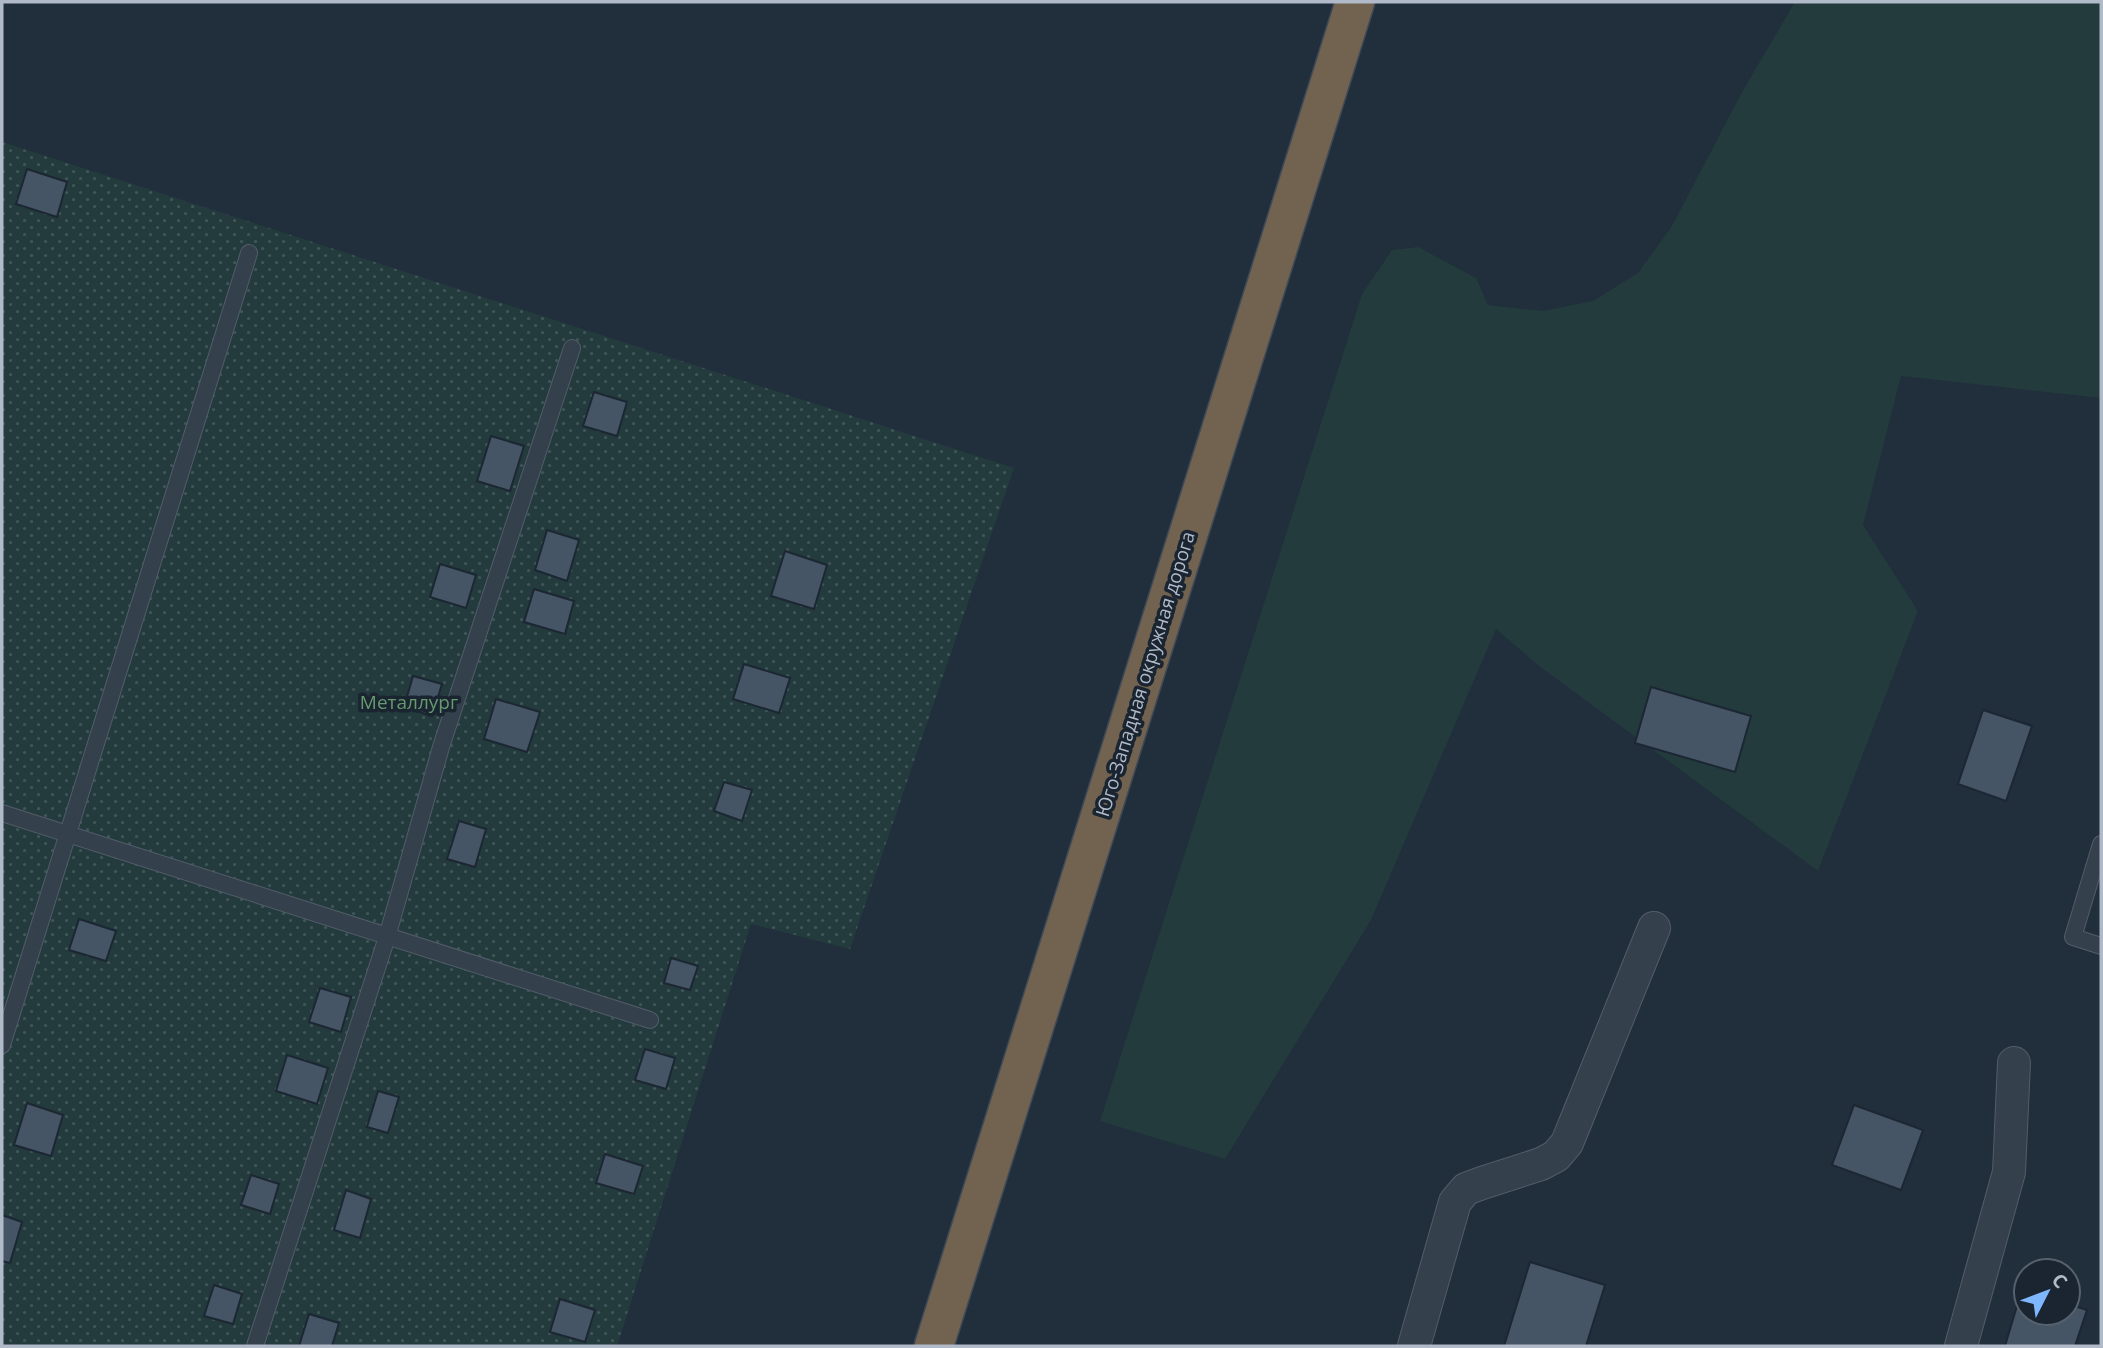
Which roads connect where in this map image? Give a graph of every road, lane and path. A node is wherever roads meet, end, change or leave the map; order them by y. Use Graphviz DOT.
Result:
graph roads {
  1 [pos="1355,2"];
  2 [pos="249,253"];
  3 [pos="572,348"];
  4 [pos="2,813"];
  5 [pos="68,834"];
  6 [pos="2101,844"];
  7 [pos="1654,928"];
  8 [pos="387,937"];
  9 [pos="2101,946"];
  10 [pos="650,1020"];
  11 [pos="2,1045"];
  12 [pos="2014,1063"];
  13 [pos="255,1346"];
  14 [pos="934,1346"];
  15 [pos="1414,1346"];
  16 [pos="1961,1346"];
  1 -- 14 [label="highway, Юго-Западная окружная дорога"];
  2 -- 5 [label="lane"];
  3 -- 8 [label="lane"];
  4 -- 5 [label="lane"];
  5 -- 8 [label="lane"];
  5 -- 11 [label="lane"];
  6 -- 9 [label="lane"];
  7 -- 15 [label="street"];
  8 -- 10 [label="lane"];
  8 -- 13 [label="lane"];
  12 -- 16 [label="street"];
}
